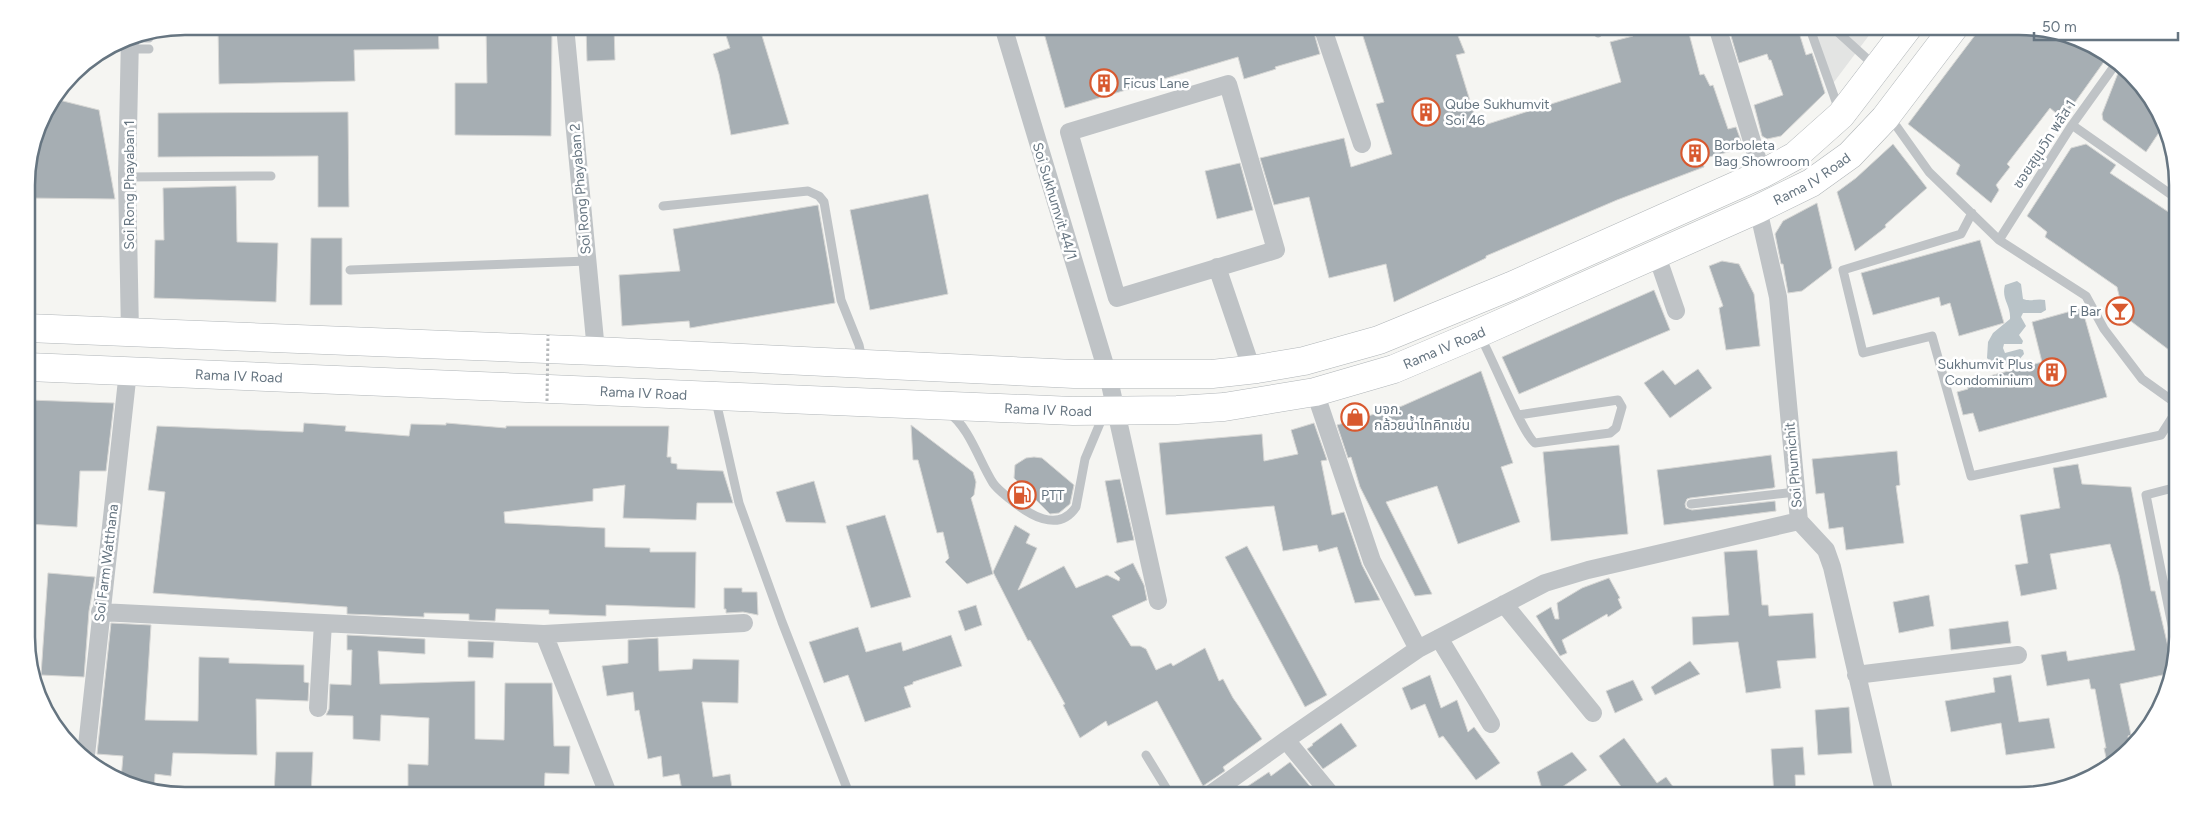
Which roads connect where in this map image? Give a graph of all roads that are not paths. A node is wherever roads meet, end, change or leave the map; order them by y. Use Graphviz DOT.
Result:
graph roads {
  1 [pos="566,35"];
  2 [pos="1006,35"];
  3 [pos="1325,35"];
  4 [pos="1720,35"];
  5 [pos="1814,35"];
  6 [pos="1841,35"];
  7 [pos="1902,35"];
  8 [pos="1948,35"];
  9 [pos="135,44"];
  10 [pos="130,45"];
  11 [pos="150,50"];
  12 [pos="1877,68"];
  13 [pos="2113,68"];
  14 [pos="1849,105"];
  15 [pos="1885,118"];
  16 [pos="2072,125"];
  17 [pos="1362,144"];
  18 [pos="1762,174"];
  19 [pos="127,176"];
  20 [pos="271,176"];
  21 [pos="2169,193"];
  22 [pos="663,206"];
  23 [pos="1758,208"];
  24 [pos="1972,213"];
  25 [pos="1999,240"];
  26 [pos="1656,253"];
  27 [pos="587,261"];
  28 [pos="1217,268"];
  29 [pos="350,270"];
  30 [pos="1676,311"];
  31 [pos="35,328"];
  32 [pos="130,333"];
  33 [pos="1479,333"];
  34 [pos="596,351"];
  35 [pos="863,365"];
  36 [pos="35,367"];
  37 [pos="1252,370"];
  38 [pos="128,371"];
  39 [pos="1108,374"];
  40 [pos="1315,392"];
  41 [pos="719,395"];
  42 [pos="2169,398"];
  43 [pos="938,406"];
  44 [pos="1112,411"];
  45 [pos="1518,415"];
  46 [pos="2169,422"];
  47 [pos="2169,489"];
  48 [pos="1796,492"];
  49 [pos="1691,504"];
  50 [pos="1799,521"];
  51 [pos="2169,589"];
  52 [pos="1158,601"];
  53 [pos="1504,604"];
  54 [pos="100,612"];
  55 [pos="323,623"];
  56 [pos="744,623"];
  57 [pos="544,634"];
  58 [pos="1439,638"];
  59 [pos="1418,649"];
  60 [pos="2018,655"];
  61 [pos="1856,675"];
  62 [pos="318,708"];
  63 [pos="1593,713"];
  64 [pos="1491,724"];
  65 [pos="1286,740"];
  66 [pos="86,750"];
  67 [pos="1146,755"];
  68 [pos="605,787"];
  69 [pos="846,787"];
  70 [pos="1166,787"];
  71 [pos="1222,787"];
  72 [pos="1325,787"];
  73 [pos="1883,787"];
  1 -- 27 [label="street, Soi Rong Phayaban 2"];
  2 -- 39 [label="street, Soi Sukhumvit 44/1"];
  3 -- 17 [label="street"];
  4 -- 18 [label="street"];
  5 -- 14 [label="lane"];
  6 -- 12 [label="lane"];
  7 -- 12 [label="main road, Rama IV Road"];
  8 -- 15 [label="main road, Rama IV Road"];
  9 -- 11 [label="lane"];
  10 -- 19 [label="street, Soi Rong Phayaban 1"];
  12 -- 14 [label="main road, Rama IV Road"];
  13 -- 16 [label="lane, ซอยสุขุมวิท พลัส 1"];
  14 -- 15 [label="main road"];
  14 -- 18 [label="main road, Rama IV Road"];
  15 -- 23 [label="main road, Rama IV Road"];
  15 -- 24 [label="lane"];
  16 -- 21 [label="lane"];
  16 -- 25 [label="lane, ซอยสุขุมวิท พลัส 1"];
  18 -- 37 [label="main road, Rama IV Road"];
  19 -- 20 [label="lane"];
  19 -- 32 [label="street, Soi Rong Phayaban 1"];
  22 -- 35 [label="lane"];
  23 -- 26 [label="main road, Rama IV Road"];
  23 -- 48 [label="street, Soi Phumichit"];
  24 -- 25 [label="lane"];
  24 -- 46 [label="lane"];
  25 -- 42 [label="lane"];
  26 -- 30 [label="street"];
  26 -- 33 [label="main road, Rama IV Road"];
  27 -- 29 [label="lane"];
  27 -- 34 [label="street, Soi Rong Phayaban 2"];
  28 -- 28 [label="street"];
  28 -- 37 [label="street"];
  31 -- 32 [label="main road, Rama IV Road"];
  32 -- 34 [label="main road, Rama IV Road"];
  32 -- 38 [label="main road"];
  33 -- 40 [label="main road, Rama IV Road"];
  33 -- 45 [label="lane"];
  34 -- 35 [label="main road, Rama IV Road"];
  35 -- 39 [label="main road, Rama IV Road"];
  36 -- 38 [label="main road, Rama IV Road"];
  37 -- 39 [label="main road, Rama IV Road"];
  38 -- 41 [label="main road, Rama IV Road"];
  38 -- 54 [label="street, Soi Farm Watthana"];
  39 -- 44 [label="street, Soi Sukhumvit 44/1"];
  40 -- 44 [label="main road, Rama IV Road"];
  40 -- 59 [label="street"];
  41 -- 43 [label="main road, Rama IV Road"];
  41 -- 69 [label="lane"];
  43 -- 44 [label="main road, Rama IV Road"];
  43 -- 44 [label="lane"];
  44 -- 52 [label="street, Soi Sukhumvit 44/1"];
  45 -- 45 [label="lane"];
  47 -- 51 [label="lane"];
  48 -- 49 [label="lane"];
  48 -- 50 [label="street, Soi Phumichit"];
  50 -- 53 [label="street"];
  50 -- 61 [label="street, Soi Phumichit"];
  53 -- 58 [label="street"];
  53 -- 63 [label="street"];
  54 -- 55 [label="street"];
  54 -- 66 [label="street, Soi Farm Watthana"];
  55 -- 57 [label="street"];
  55 -- 62 [label="street"];
  56 -- 57 [label="street"];
  57 -- 68 [label="street"];
  58 -- 59 [label="street"];
  58 -- 64 [label="street"];
  59 -- 65 [label="street"];
  60 -- 61 [label="street"];
  61 -- 73 [label="street, Soi Phumichit"];
  65 -- 71 [label="street"];
  65 -- 72 [label="street"];
  67 -- 70 [label="lane"];
}
